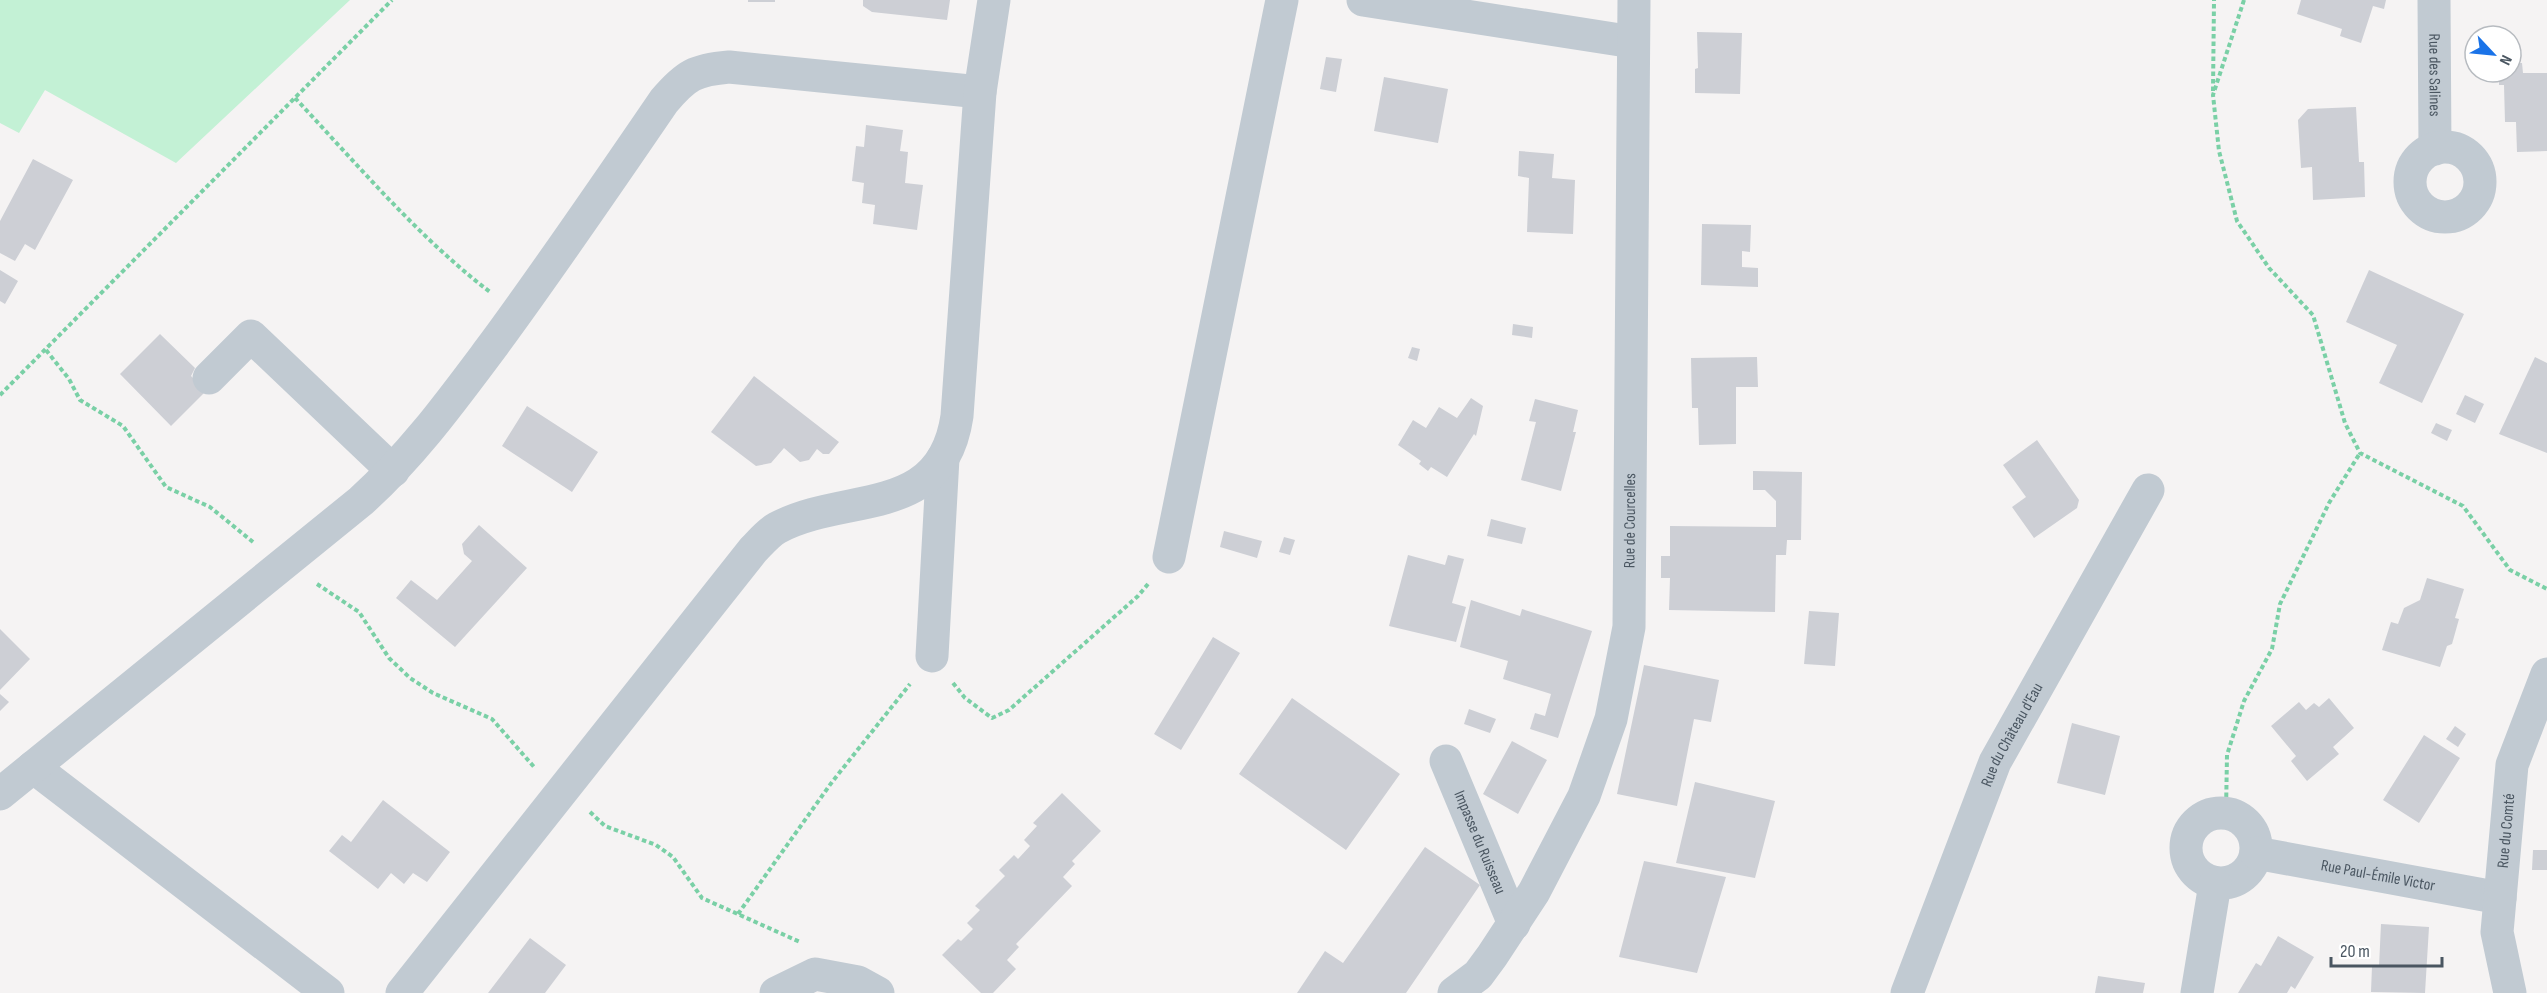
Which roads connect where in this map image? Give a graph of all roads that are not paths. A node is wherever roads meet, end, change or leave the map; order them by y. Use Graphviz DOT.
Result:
graph roads {
  1 [pos="994,0"];
  2 [pos="1282,0"];
  3 [pos="1364,0"];
  4 [pos="1634,0"];
  5 [pos="2434,0"];
  6 [pos="1633,42"];
  7 [pos="980,92"];
  8 [pos="2435,149"];
  9 [pos="209,378"];
  10 [pos="943,458"];
  11 [pos="393,471"];
  12 [pos="2148,490"];
  13 [pos="1169,557"];
  14 [pos="932,656"];
  15 [pos="2547,674"];
  16 [pos="1446,761"];
  17 [pos="33,766"];
  18 [pos="0,794"];
  19 [pos="2256,853"];
  20 [pos="2215,884"];
  21 [pos="2500,898"];
  22 [pos="1514,924"];
  23 [pos="1470,987"];
  24 [pos="328,993"];
  25 [pos="402,993"];
  26 [pos="776,993"];
  27 [pos="878,993"];
  28 [pos="1907,993"];
  29 [pos="2197,993"];
  30 [pos="2510,993"];
  1 -- 7 [label="street"];
  2 -- 13 [label="street"];
  3 -- 6 [label="street"];
  4 -- 6 [label="street, Rue de Courcelles"];
  5 -- 8 [label="street, Rue des Salines"];
  6 -- 22 [label="street, Rue de Courcelles"];
  7 -- 10 [label="street"];
  7 -- 11 [label="street"];
  9 -- 11 [label="street"];
  10 -- 14 [label="street"];
  10 -- 25 [label="street"];
  11 -- 17 [label="street"];
  12 -- 28 [label="street, Rue du Château d'Eau"];
  15 -- 21 [label="street, Rue du Comté"];
  16 -- 22 [label="street, Impasse du Ruisseau"];
  17 -- 18 [label="street"];
  17 -- 24 [label="street"];
  19 -- 20 [label="street"];
  19 -- 20 [label="street"];
  19 -- 21 [label="street, Rue Paul-Émile Victor"];
  20 -- 29 [label="street"];
  21 -- 30 [label="street, Rue du Comté"];
  22 -- 23 [label="street, Rue de Courcelles"];
  26 -- 27 [label="street"];
}
